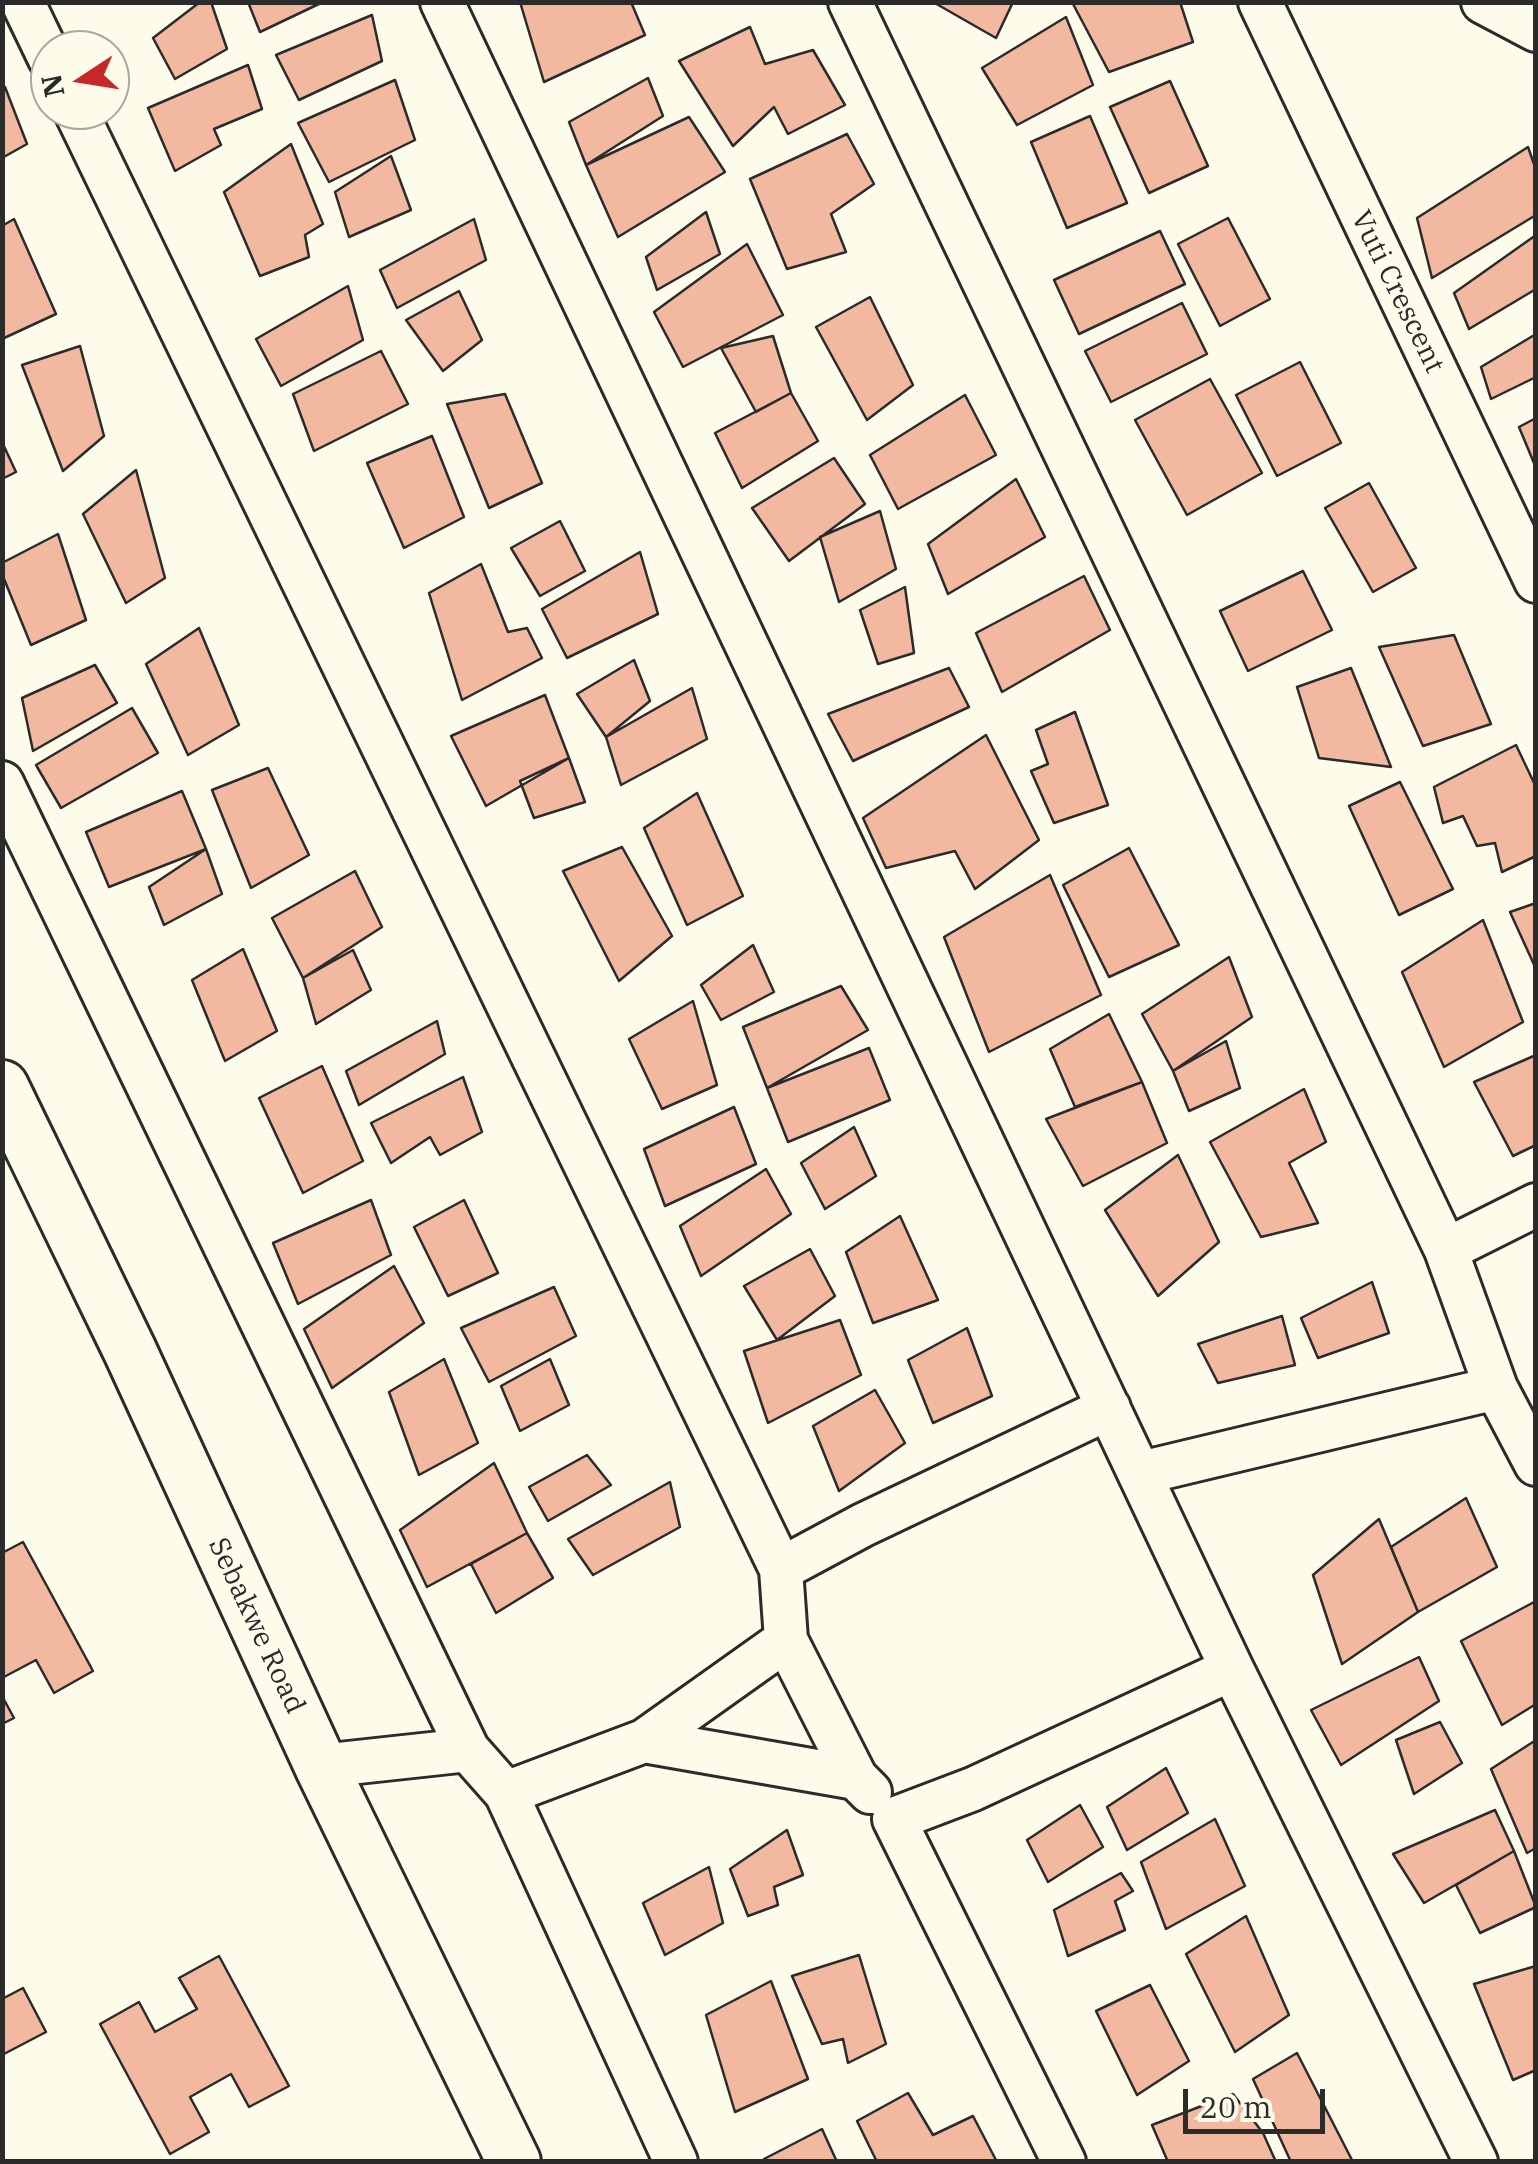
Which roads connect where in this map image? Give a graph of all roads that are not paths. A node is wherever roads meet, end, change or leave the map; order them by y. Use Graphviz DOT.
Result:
graph roads {
  1 [pos="442,2"];
  2 [pos="850,2"];
  3 [pos="1260,2"];
  4 [pos="1483,2"];
  5 [pos="18,8"];
  6 [pos="32,30"];
  7 [pos="1536,30"];
  8 [pos="84,130"];
  9 [pos="1536,581"];
  10 [pos="2,783"];
  11 [pos="2,1087"];
  12 [pos="1536,1205"];
  13 [pos="1446,1250"];
  14 [pos="1496,1388"];
  15 [pos="1108,1408"];
  16 [pos="1536,1464"];
  17 [pos="1141,1473"];
  18 [pos="781,1568"];
  19 [pos="786,1640"];
  20 [pos="1232,1668"];
  21 [pos="644,1741"];
  22 [pos="468,1750"];
  23 [pos="320,1766"];
  24 [pos="856,1778"];
  25 [pos="506,1793"];
  26 [pos="894,1818"];
  27 [pos="514,2162"];
  28 [pos="676,2162"];
  29 [pos="1064,2162"];
  30 [pos="1476,2162"];
  1 -- 15 [label="street"];
  2 -- 13 [label="street"];
  3 -- 9 [label="street, Vuti Crescent"];
  4 -- 7 [label="street"];
  5 -- 6 [label="street"];
  8 -- 18 [label="street"];
  10 -- 22 [label="street"];
  11 -- 23 [label="street, Sebakwe Road"];
  12 -- 13 [label="street"];
  13 -- 14 [label="street"];
  14 -- 16 [label="street"];
  14 -- 17 [label="street"];
  15 -- 17 [label="street"];
  15 -- 18 [label="street"];
  17 -- 20 [label="street"];
  18 -- 19 [label="street"];
  19 -- 21 [label="street"];
  19 -- 24 [label="street"];
  20 -- 26 [label="street"];
  20 -- 30 [label="street"];
  21 -- 24 [label="street"];
  21 -- 25 [label="street"];
  22 -- 23 [label="street"];
  22 -- 25 [label="street"];
  23 -- 27 [label="street, Sebakwe Road"];
  24 -- 26 [label="street"];
  25 -- 28 [label="street"];
  26 -- 29 [label="street"];
}
